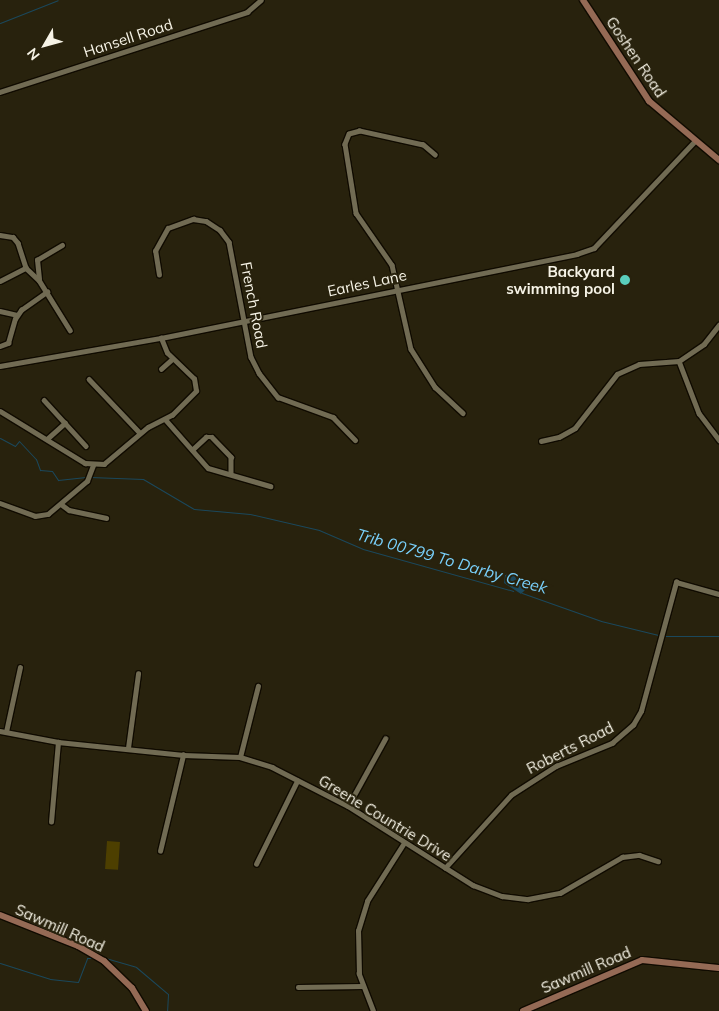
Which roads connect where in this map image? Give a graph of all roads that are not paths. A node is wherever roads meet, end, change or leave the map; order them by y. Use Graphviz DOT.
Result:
graph roads {
  1 [pos="261,0"];
  2 [pos="583,0"];
  3 [pos="0,92"];
  4 [pos="694,142"];
  5 [pos="435,155"];
  6 [pos="719,160"];
  7 [pos="0,235"];
  8 [pos="62,245"];
  9 [pos="26,268"];
  10 [pos="159,275"];
  11 [pos="39,280"];
  12 [pos="0,281"];
  13 [pos="398,289"];
  14 [pos="47,292"];
  15 [pos="0,311"];
  16 [pos="17,315"];
  17 [pos="246,320"];
  18 [pos="719,325"];
  19 [pos="70,330"];
  20 [pos="161,338"];
  21 [pos="0,346"];
  22 [pos="172,359"];
  23 [pos="679,361"];
  24 [pos="0,366"];
  25 [pos="161,369"];
  26 [pos="89,379"];
  27 [pos="44,400"];
  28 [pos="0,411"];
  29 [pos="463,412"];
  30 [pos="165,419"];
  31 [pos="65,423"];
  32 [pos="140,433"];
  33 [pos="47,439"];
  34 [pos="355,440"];
  35 [pos="719,440"];
  36 [pos="540,441"];
  37 [pos="86,446"];
  38 [pos="192,450"];
  39 [pos="93,465"];
  40 [pos="231,474"];
  41 [pos="270,486"];
  42 [pos="0,502"];
  43 [pos="61,504"];
  44 [pos="106,518"];
  45 [pos="719,594"];
  46 [pos="20,667"];
  47 [pos="138,674"];
  48 [pos="258,686"];
  49 [pos="0,731"];
  50 [pos="6,732"];
  51 [pos="385,739"];
  52 [pos="58,742"];
  53 [pos="128,748"];
  54 [pos="183,755"];
  55 [pos="240,757"];
  56 [pos="297,781"];
  57 [pos="348,806"];
  58 [pos="51,822"];
  59 [pos="404,843"];
  60 [pos="160,851"];
  61 [pos="658,861"];
  62 [pos="256,864"];
  63 [pos="445,868"];
  64 [pos="0,915"];
  65 [pos="719,967"];
  66 [pos="362,986"];
  67 [pos="298,988"];
  68 [pos="146,1011"];
  69 [pos="373,1011"];
  70 [pos="523,1011"];
  1 -- 3 [label="street, Hansell Road"];
  2 -- 4 [label="street, Goshen Road"];
  4 -- 6 [label="street, Goshen Road"];
  4 -- 13 [label="street, Earles Lane"];
  5 -- 13 [label="street"];
  7 -- 9 [label="street"];
  8 -- 11 [label="street"];
  9 -- 11 [label="street"];
  9 -- 12 [label="street"];
  10 -- 17 [label="street, French Road"];
  11 -- 14 [label="street"];
  13 -- 17 [label="street, Earles Lane"];
  13 -- 29 [label="street"];
  14 -- 16 [label="street"];
  14 -- 19 [label="street"];
  15 -- 16 [label="street"];
  16 -- 21 [label="street"];
  17 -- 20 [label="street, Earles Lane"];
  17 -- 34 [label="street, French Road"];
  18 -- 23 [label="street"];
  20 -- 22 [label="street"];
  20 -- 24 [label="street, Earles Lane"];
  22 -- 25 [label="street"];
  22 -- 30 [label="street"];
  23 -- 35 [label="street"];
  23 -- 36 [label="street"];
  26 -- 32 [label="street"];
  27 -- 31 [label="street"];
  28 -- 33 [label="street"];
  30 -- 32 [label="street"];
  30 -- 38 [label="street"];
  31 -- 33 [label="street"];
  31 -- 37 [label="street"];
  32 -- 39 [label="street"];
  33 -- 39 [label="street"];
  38 -- 40 [label="street"];
  38 -- 40 [label="street"];
  39 -- 43 [label="street"];
  40 -- 41 [label="street"];
  42 -- 43 [label="street"];
  43 -- 44 [label="street"];
  45 -- 63 [label="street, Roberts Road"];
  46 -- 50 [label="street"];
  47 -- 53 [label="street"];
  48 -- 55 [label="street"];
  49 -- 50 [label="street, Greene Countrie Drive"];
  50 -- 52 [label="street, Greene Countrie Drive"];
  51 -- 57 [label="street"];
  52 -- 53 [label="street, Greene Countrie Drive"];
  52 -- 58 [label="street"];
  53 -- 54 [label="street, Greene Countrie Drive"];
  54 -- 55 [label="street, Greene Countrie Drive"];
  54 -- 60 [label="street"];
  55 -- 56 [label="street, Greene Countrie Drive"];
  56 -- 57 [label="street, Greene Countrie Drive"];
  56 -- 62 [label="street"];
  57 -- 59 [label="street, Greene Countrie Drive"];
  59 -- 63 [label="street, Greene Countrie Drive"];
  59 -- 66 [label="street"];
  61 -- 63 [label="street, Greene Countrie Drive"];
  64 -- 68 [label="street, Sawmill Road"];
  65 -- 70 [label="street, Sawmill Road"];
  66 -- 67 [label="street"];
  66 -- 69 [label="street"];
}
